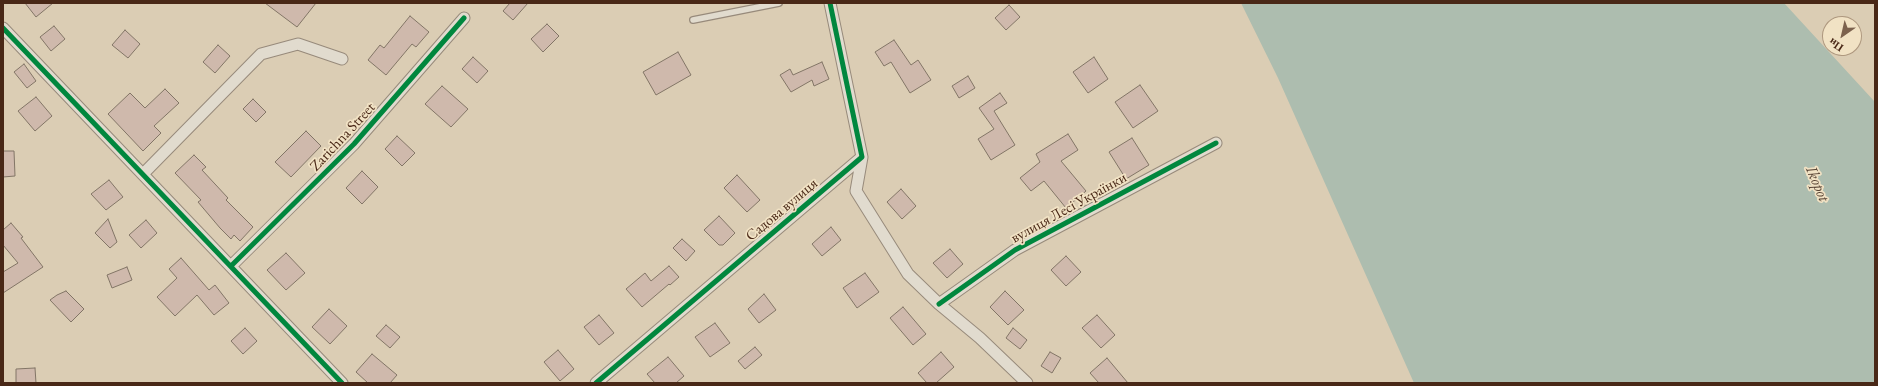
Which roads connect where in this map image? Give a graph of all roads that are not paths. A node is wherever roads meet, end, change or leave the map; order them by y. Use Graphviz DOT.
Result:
graph roads {
  1 [pos="779,3"];
  2 [pos="830,3"];
  3 [pos="464,18"];
  4 [pos="694,20"];
  5 [pos="3,28"];
  6 [pos="342,59"];
  7 [pos="1216,143"];
  8 [pos="862,157"];
  9 [pos="143,174"];
  10 [pos="231,266"];
  11 [pos="939,304"];
  12 [pos="342,383"];
  13 [pos="596,383"];
  14 [pos="1027,383"];
  1 -- 4 [label="lane"];
  2 -- 8 [label="street"];
  3 -- 10 [label="street, Zarichna Street"];
  5 -- 9 [label="street"];
  6 -- 9 [label="street"];
  7 -- 11 [label="street, вулиця Лесі Українки"];
  8 -- 11 [label="street"];
  8 -- 13 [label="street, Садова вулиця"];
  9 -- 10 [label="street"];
  10 -- 12 [label="street"];
  11 -- 14 [label="street"];
}
